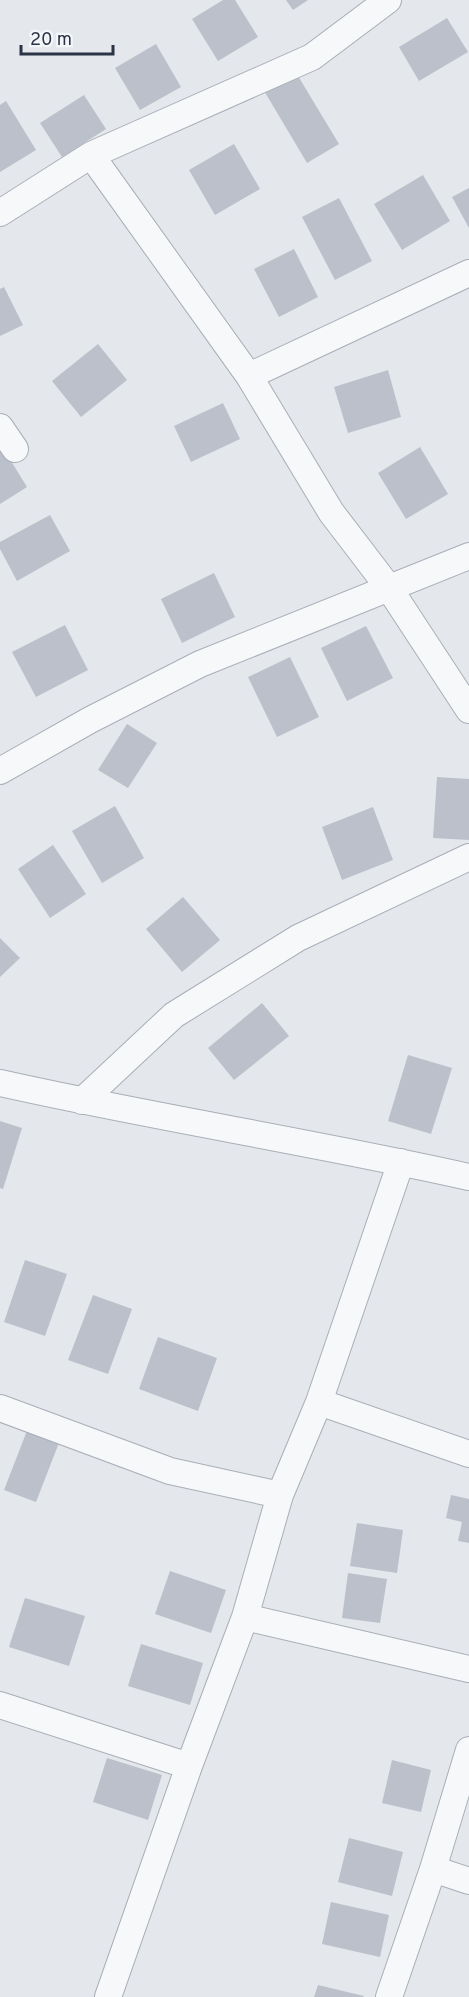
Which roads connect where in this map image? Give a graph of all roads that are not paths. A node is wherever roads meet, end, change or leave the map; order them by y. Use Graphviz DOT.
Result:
graph roads {
  1 [pos="388,0"];
  2 [pos="91,155"];
  3 [pos="0,213"];
  4 [pos="469,273"];
  5 [pos="249,376"];
  6 [pos="0,428"];
  7 [pos="15,449"];
  8 [pos="469,556"];
  9 [pos="388,588"];
  10 [pos="469,710"];
  11 [pos="0,771"];
  12 [pos="469,856"];
  13 [pos="0,1083"];
  14 [pos="82,1101"];
  15 [pos="401,1162"];
  16 [pos="469,1177"];
  17 [pos="319,1402"];
  18 [pos="0,1408"];
  19 [pos="469,1454"];
  20 [pos="280,1495"];
  21 [pos="245,1617"];
  22 [pos="469,1669"];
  23 [pos="0,1705"];
  24 [pos="469,1750"];
  25 [pos="189,1766"];
  26 [pos="433,1869"];
  27 [pos="469,1881"];
  28 [pos="108,1997"];
  29 [pos="389,1997"];
  1 -- 2 [label="street"];
  2 -- 3 [label="street"];
  2 -- 5 [label="street"];
  4 -- 5 [label="street"];
  5 -- 9 [label="street"];
  6 -- 7 [label="street"];
  8 -- 9 [label="street"];
  9 -- 10 [label="street"];
  9 -- 11 [label="street"];
  12 -- 14 [label="street"];
  13 -- 14 [label="street"];
  14 -- 15 [label="street"];
  15 -- 16 [label="street"];
  15 -- 17 [label="street"];
  17 -- 19 [label="street"];
  17 -- 20 [label="street"];
  18 -- 20 [label="street"];
  20 -- 21 [label="street"];
  21 -- 22 [label="street"];
  21 -- 25 [label="street"];
  23 -- 25 [label="street"];
  24 -- 26 [label="street"];
  25 -- 28 [label="street"];
  26 -- 27 [label="street"];
  26 -- 29 [label="street"];
}
